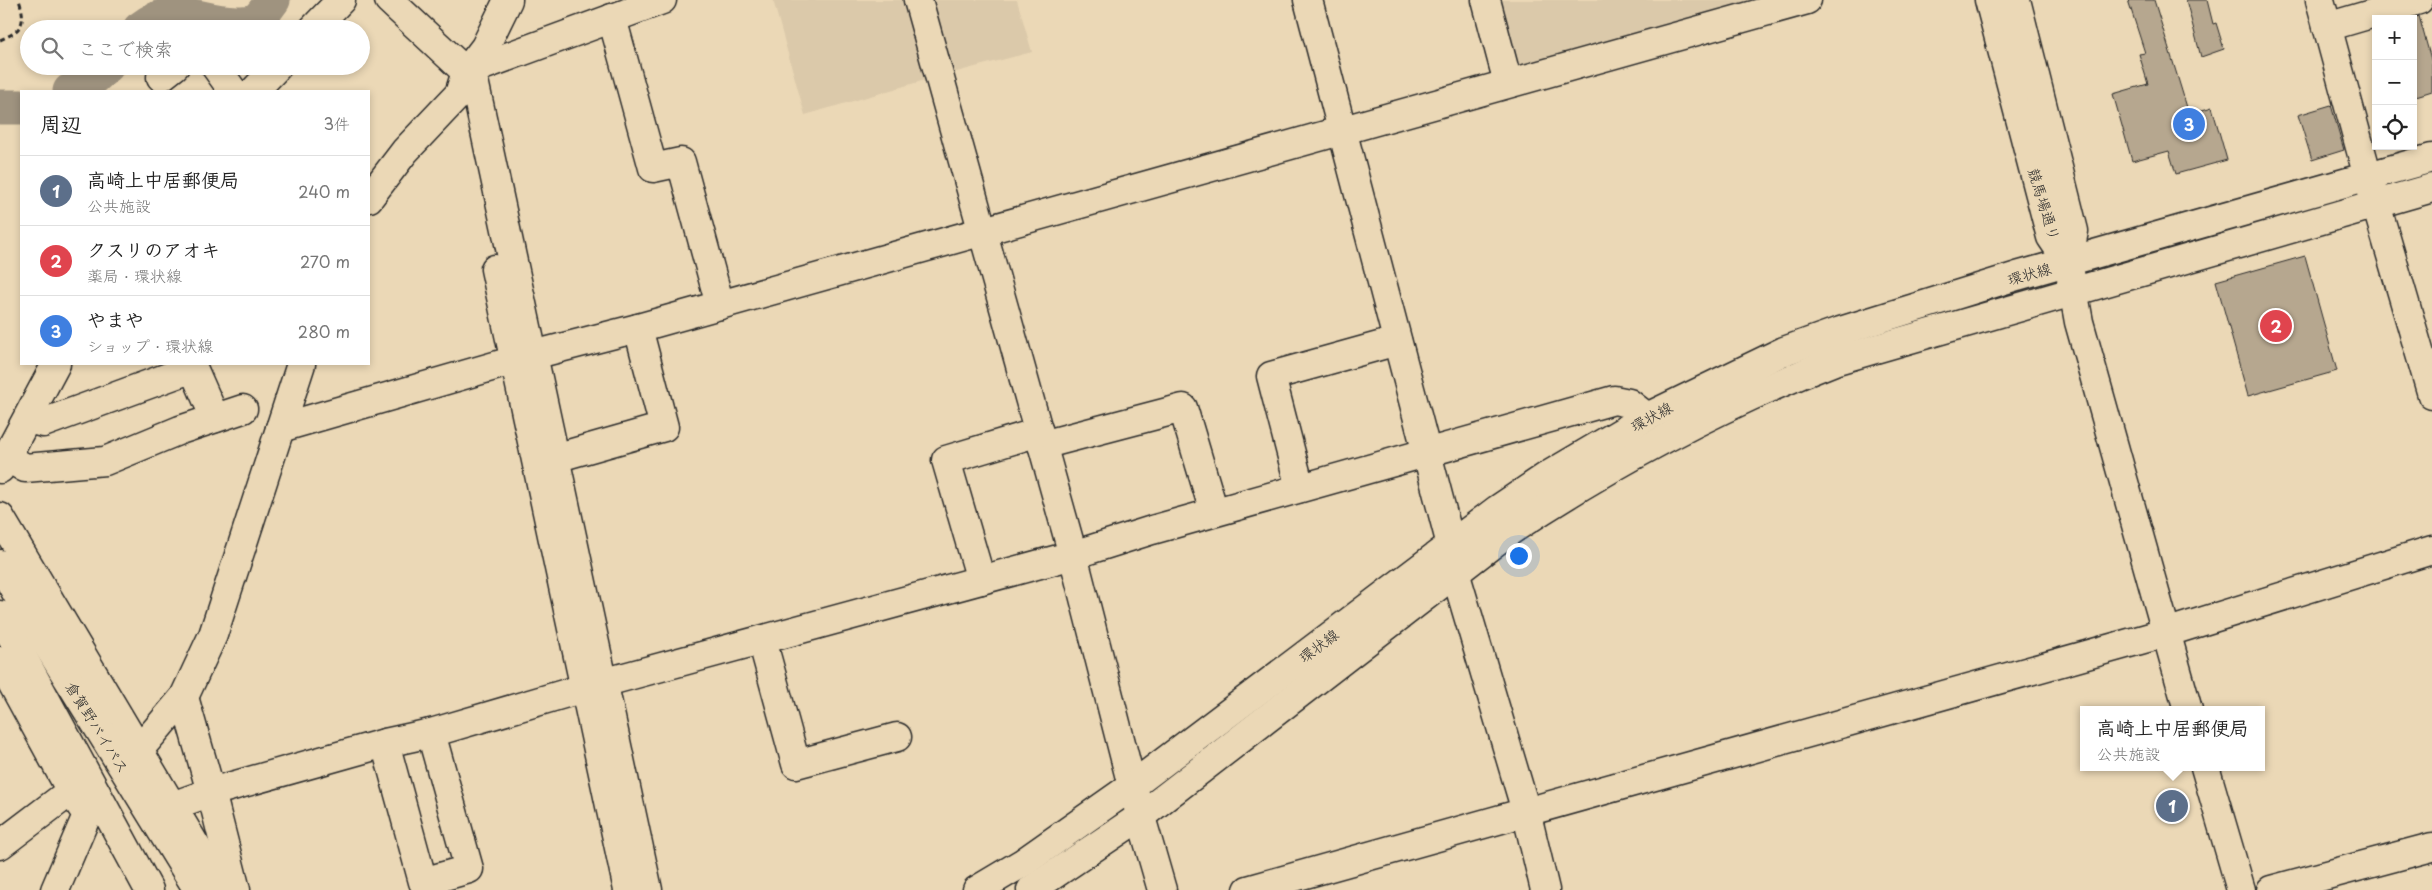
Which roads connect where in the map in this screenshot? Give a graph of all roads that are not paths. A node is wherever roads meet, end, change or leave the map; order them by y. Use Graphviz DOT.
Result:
graph roads {
  1 [pos="341,0"];
  2 [pos="389,0"];
  3 [pos="508,0"];
  4 [pos="662,0"];
  5 [pos="918,0"];
  6 [pos="1308,0"];
  7 [pos="1486,0"];
  8 [pos="1807,0"];
  9 [pos="1989,0"];
  10 [pos="2016,0"];
  11 [pos="2320,0"];
  12 [pos="2419,0"];
  13 [pos="612,18"];
  14 [pos="322,20"];
  15 [pos="2327,26"];
  16 [pos="221,75"];
  17 [pos="269,75"];
  18 [pos="462,83"];
  19 [pos="1508,84"];
  20 [pos="232,90"];
  21 [pos="255,90"];
  22 [pos="1342,129"];
  23 [pos="2432,158"];
  24 [pos="2368,176"];
  25 [pos="2432,188"];
  26 [pos="370,197"];
  27 [pos="2376,204"];
  28 [pos="981,232"];
  29 [pos="2068,262"];
  30 [pos="2073,291"];
  31 [pos="720,305"];
  32 [pos="638,328"];
  33 [pos="1397,341"];
  34 [pos="523,358"];
  35 [pos="55,365"];
  36 [pos="301,365"];
  37 [pos="2432,395"];
  38 [pos="243,409"];
  39 [pos="215,418"];
  40 [pos="1648,418"];
  41 [pos="28,419"];
  42 [pos="280,428"];
  43 [pos="1040,439"];
  44 [pos="1427,453"];
  45 [pos="555,458"];
  46 [pos="3,463"];
  47 [pos="1300,488"];
  48 [pos="1214,512"];
  49 [pos="0,516"];
  50 [pos="1451,544"];
  51 [pos="2432,550"];
  52 [pos="1073,555"];
  53 [pos="0,564"];
  54 [pos="1455,572"];
  55 [pos="981,580"];
  56 [pos="13,621"];
  57 [pos="2165,633"];
  58 [pos="762,640"];
  59 [pos="0,661"];
  60 [pos="594,685"];
  61 [pos="184,697"];
  62 [pos="2187,706"];
  63 [pos="431,733"];
  64 [pos="897,737"];
  65 [pos="385,744"];
  66 [pos="139,750"];
  67 [pos="2206,771"];
  68 [pos="1132,786"];
  69 [pos="71,791"];
  70 [pos="211,792"];
  71 [pos="172,806"];
  72 [pos="1526,811"];
  73 [pos="87,814"];
  74 [pos="1141,816"];
  75 [pos="0,845"];
  76 [pos="2432,847"];
  77 [pos="55,890"];
  78 [pos="128,890"];
  79 [pos="149,890"];
  80 [pos="198,890"];
  81 [pos="222,890"];
  82 [pos="236,890"];
  83 [pos="628,890"];
  84 [pos="648,890"];
  85 [pos="977,890"];
  86 [pos="1031,890"];
  87 [pos="1162,890"];
  88 [pos="1248,890"];
  89 [pos="1545,890"];
  90 [pos="2241,890"];
  91 [pos="2271,890"];
  1 -- 14 [label="main road"];
  2 -- 18 [label="main road"];
  3 -- 18 [label="main road"];
  4 -- 13 [label="main road"];
  5 -- 28 [label="main road"];
  6 -- 22 [label="main road"];
  7 -- 19 [label="main road"];
  8 -- 19 [label="main road"];
  9 -- 29 [label="main road, 競馬場通り"];
  10 -- 29 [label="main road, 競馬場通り"];
  11 -- 15 [label="main road"];
  12 -- 15 [label="main road"];
  13 -- 18 [label="main road"];
  13 -- 31 [label="main road"];
  15 -- 24 [label="main road"];
  16 -- 20 [label="main road"];
  17 -- 21 [label="main road"];
  18 -- 26 [label="main road"];
  18 -- 34 [label="main road"];
  19 -- 22 [label="main road"];
  22 -- 28 [label="main road"];
  22 -- 33 [label="main road"];
  23 -- 24 [label="main road, 環状線"];
  24 -- 27 [label="main road"];
  24 -- 29 [label="main road, 環状線"];
  25 -- 27 [label="main road, 環状線"];
  27 -- 30 [label="main road, 環状線"];
  27 -- 37 [label="main road"];
  28 -- 31 [label="main road"];
  28 -- 43 [label="main road"];
  29 -- 30 [label="main road"];
  29 -- 40 [label="main road, 環状線"];
  30 -- 54 [label="main road, 環状線"];
  30 -- 57 [label="main road"];
  31 -- 32 [label="main road"];
  32 -- 34 [label="main road"];
  32 -- 45 [label="main road"];
  33 -- 44 [label="main road"];
  33 -- 47 [label="main road"];
  34 -- 42 [label="main road"];
  34 -- 45 [label="main road"];
  34 -- 60 [label="main road"];
  35 -- 41 [label="main road"];
  36 -- 42 [label="main road"];
  38 -- 39 [label="main road"];
  39 -- 41 [label="main road"];
  39 -- 46 [label="main road"];
  40 -- 44 [label="main road"];
  40 -- 50 [label="main road, 環状線"];
  41 -- 46 [label="main road"];
  42 -- 61 [label="main road"];
  43 -- 48 [label="main road"];
  43 -- 52 [label="main road"];
  43 -- 55 [label="main road"];
  44 -- 47 [label="main road"];
  44 -- 50 [label="main road"];
  45 -- 60 [label="main road"];
  47 -- 48 [label="main road"];
  48 -- 52 [label="main road"];
  49 -- 66 [label="main road"];
  50 -- 68 [label="main road, 環状線"];
  51 -- 57 [label="main road"];
  52 -- 55 [label="main road"];
  52 -- 68 [label="main road"];
  53 -- 56 [label="main road, 倉賀野バイパス"];
  54 -- 72 [label="main road"];
  54 -- 74 [label="main road, 環状線"];
  55 -- 58 [label="main road"];
  56 -- 79 [label="main road, 倉賀野バイパス"];
  56 -- 80 [label="main road, 倉賀野バイパス"];
  57 -- 62 [label="main road"];
  57 -- 72 [label="main road"];
  58 -- 60 [label="main road"];
  58 -- 64 [label="main road"];
  59 -- 69 [label="main road"];
  60 -- 63 [label="main road"];
  60 -- 83 [label="main road"];
  60 -- 84 [label="main road"];
  61 -- 66 [label="main road"];
  61 -- 70 [label="main road"];
  63 -- 65 [label="main road"];
  63 -- 65 [label="main road"];
  65 -- 70 [label="main road"];
  66 -- 71 [label="main road"];
  67 -- 90 [label="main road"];
  68 -- 74 [label="main road"];
  68 -- 85 [label="main road, 環状線"];
  69 -- 73 [label="main road"];
  69 -- 75 [label="main road"];
  70 -- 71 [label="main road"];
  70 -- 82 [label="main road"];
  71 -- 81 [label="main road"];
  72 -- 88 [label="main road"];
  72 -- 89 [label="main road"];
  73 -- 77 [label="main road"];
  73 -- 78 [label="main road"];
  74 -- 86 [label="main road, 環状線"];
  74 -- 87 [label="main road"];
  76 -- 91 [label="main road"];
}
